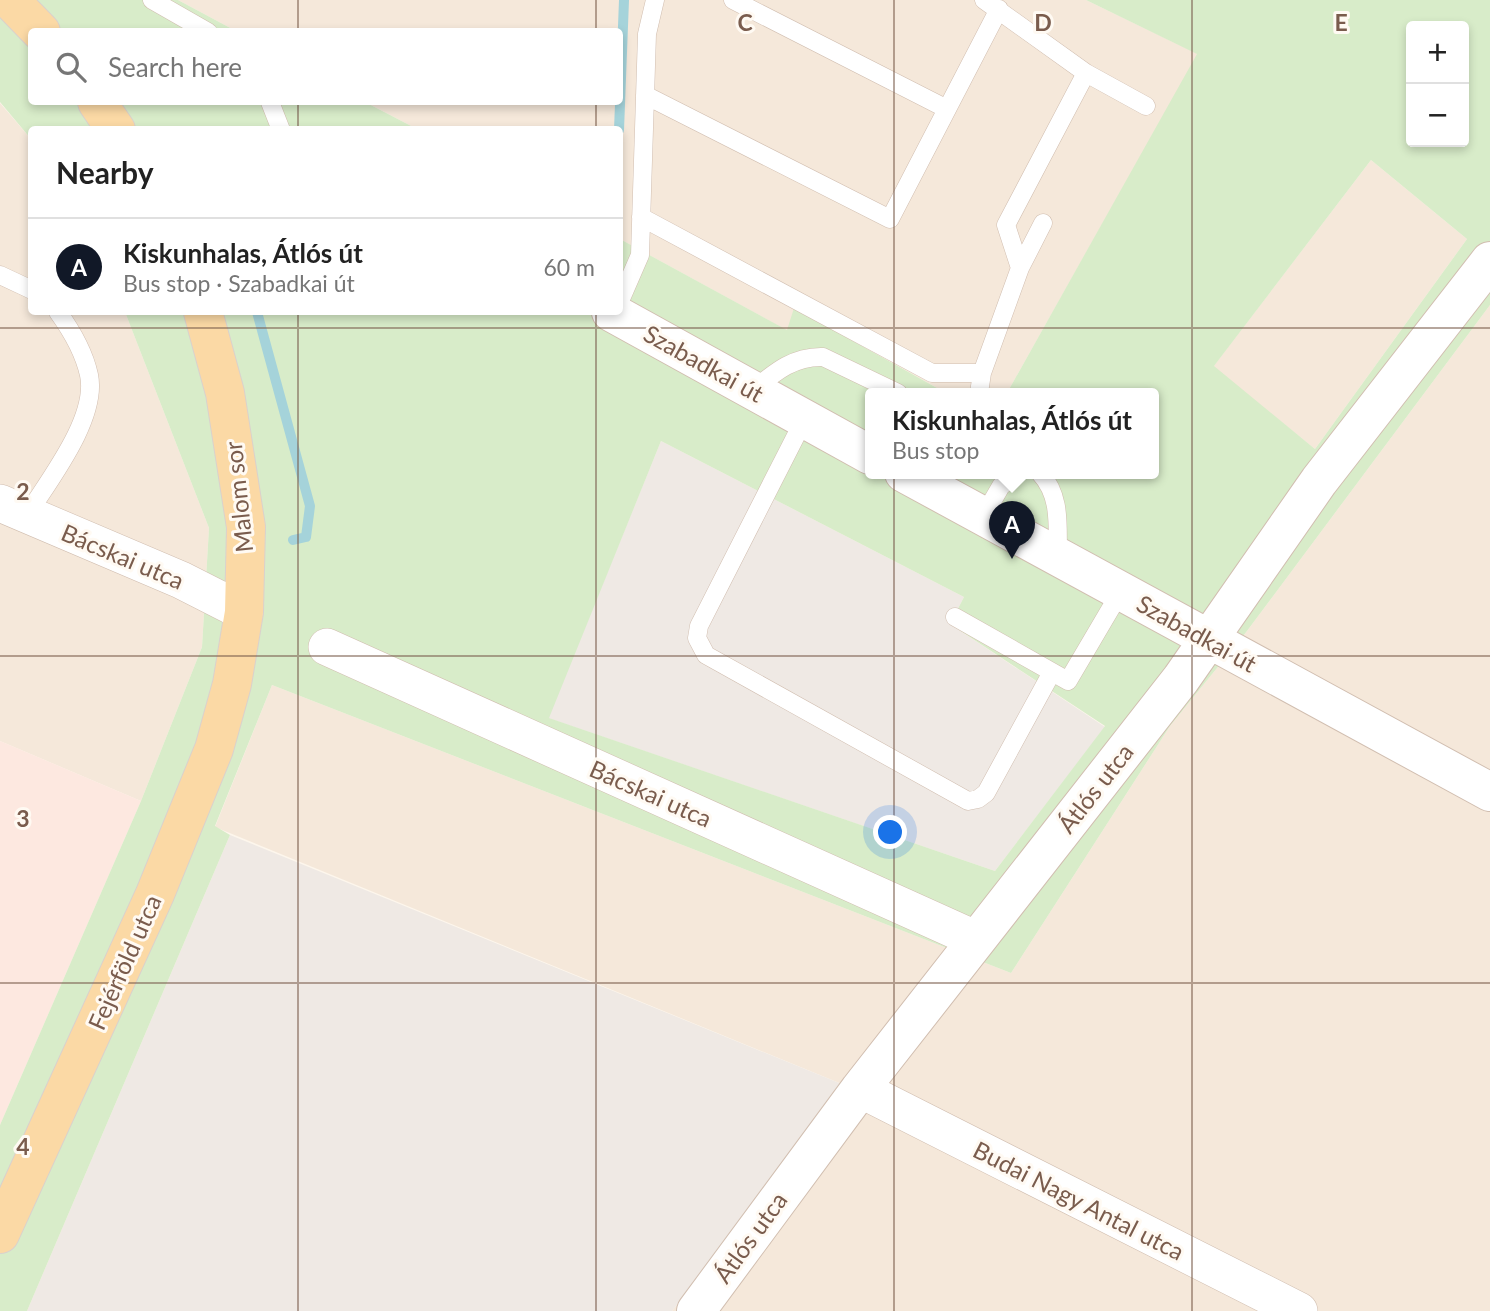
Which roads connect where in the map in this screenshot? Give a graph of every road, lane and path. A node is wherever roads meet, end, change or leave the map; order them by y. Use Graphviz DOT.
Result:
graph roads {
  1 [pos="10,0"];
  2 [pos="152,0"];
  3 [pos="655,0"];
  4 [pos="733,0"];
  5 [pos="991,4"];
  6 [pos="37,28"];
  7 [pos="201,28"];
  8 [pos="1086,73"];
  9 [pos="645,95"];
  10 [pos="99,105"];
  11 [pos="271,105"];
  12 [pos="1146,106"];
  13 [pos="947,109"];
  14 [pos="113,126"];
  15 [pos="279,126"];
  16 [pos="641,217"];
  17 [pos="1043,223"];
  18 [pos="1490,261"];
  19 [pos="1020,268"];
  20 [pos="0,275"];
  21 [pos="28,288"];
  22 [pos="623,292"];
  23 [pos="623,314"];
  24 [pos="60,315"];
  25 [pos="204,315"];
  26 [pos="982,373"];
  27 [pos="888,388"];
  28 [pos="980,388"];
  29 [pos="752,391"];
  30 [pos="805,418"];
  31 [pos="865,451"];
  32 [pos="1010,479"];
  33 [pos="1044,479"];
  34 [pos="945,483"];
  35 [pos="13,509"];
  36 [pos="983,517"];
  37 [pos="1058,557"];
  38 [pos="1121,591"];
  39 [pos="244,612"];
  40 [pos="955,617"];
  41 [pos="1209,640"];
  42 [pos="327,647"];
  43 [pos="1052,672"];
  44 [pos="232,684"];
  45 [pos="1490,792"];
  46 [pos="975,939"];
  47 [pos="860,1088"];
  48 [pos="0,1234"];
  49 [pos="696,1311"];
  50 [pos="1299,1311"];
  1 -- 6 [label="main road"];
  2 -- 7 [label="lane"];
  3 -- 9 [label="lane"];
  4 -- 13 [label="lane"];
  5 -- 8 [label="lane"];
  5 -- 13 [label="lane"];
  8 -- 12 [label="lane"];
  8 -- 19 [label="lane"];
  9 -- 13 [label="lane"];
  9 -- 16 [label="lane"];
  10 -- 14 [label="main road"];
  11 -- 15 [label="lane"];
  16 -- 22 [label="lane"];
  16 -- 26 [label="lane"];
  17 -- 19 [label="lane"];
  18 -- 41 [label="street, Átlós utca"];
  19 -- 26 [label="lane"];
  20 -- 21 [label="lane"];
  23 -- 29 [label="street, Szabadkai út"];
  24 -- 35 [label="lane"];
  25 -- 39 [label="main road, Malom sor"];
  26 -- 28 [label="lane"];
  27 -- 29 [label="lane"];
  29 -- 30 [label="street, Szabadkai út"];
  30 -- 31 [label="street, Szabadkai út"];
  30 -- 43 [label="lane"];
  32 -- 36 [label="lane"];
  33 -- 37 [label="lane"];
  34 -- 36 [label="street, Szabadkai út"];
  35 -- 39 [label="street, Bácskai utca"];
  36 -- 37 [label="street, Szabadkai út"];
  37 -- 38 [label="street, Szabadkai út"];
  38 -- 41 [label="street, Szabadkai út"];
  38 -- 43 [label="lane"];
  39 -- 44 [label="main road, Malom sor"];
  40 -- 43 [label="lane"];
  41 -- 45 [label="street, Szabadkai út"];
  41 -- 46 [label="street, Átlós utca"];
  42 -- 46 [label="street, Bácskai utca"];
  44 -- 48 [label="main road, Fejérföld utca"];
  46 -- 47 [label="street, Átlós utca"];
  47 -- 49 [label="street, Átlós utca"];
  47 -- 50 [label="street, Budai Nagy Antal utca"];
}
